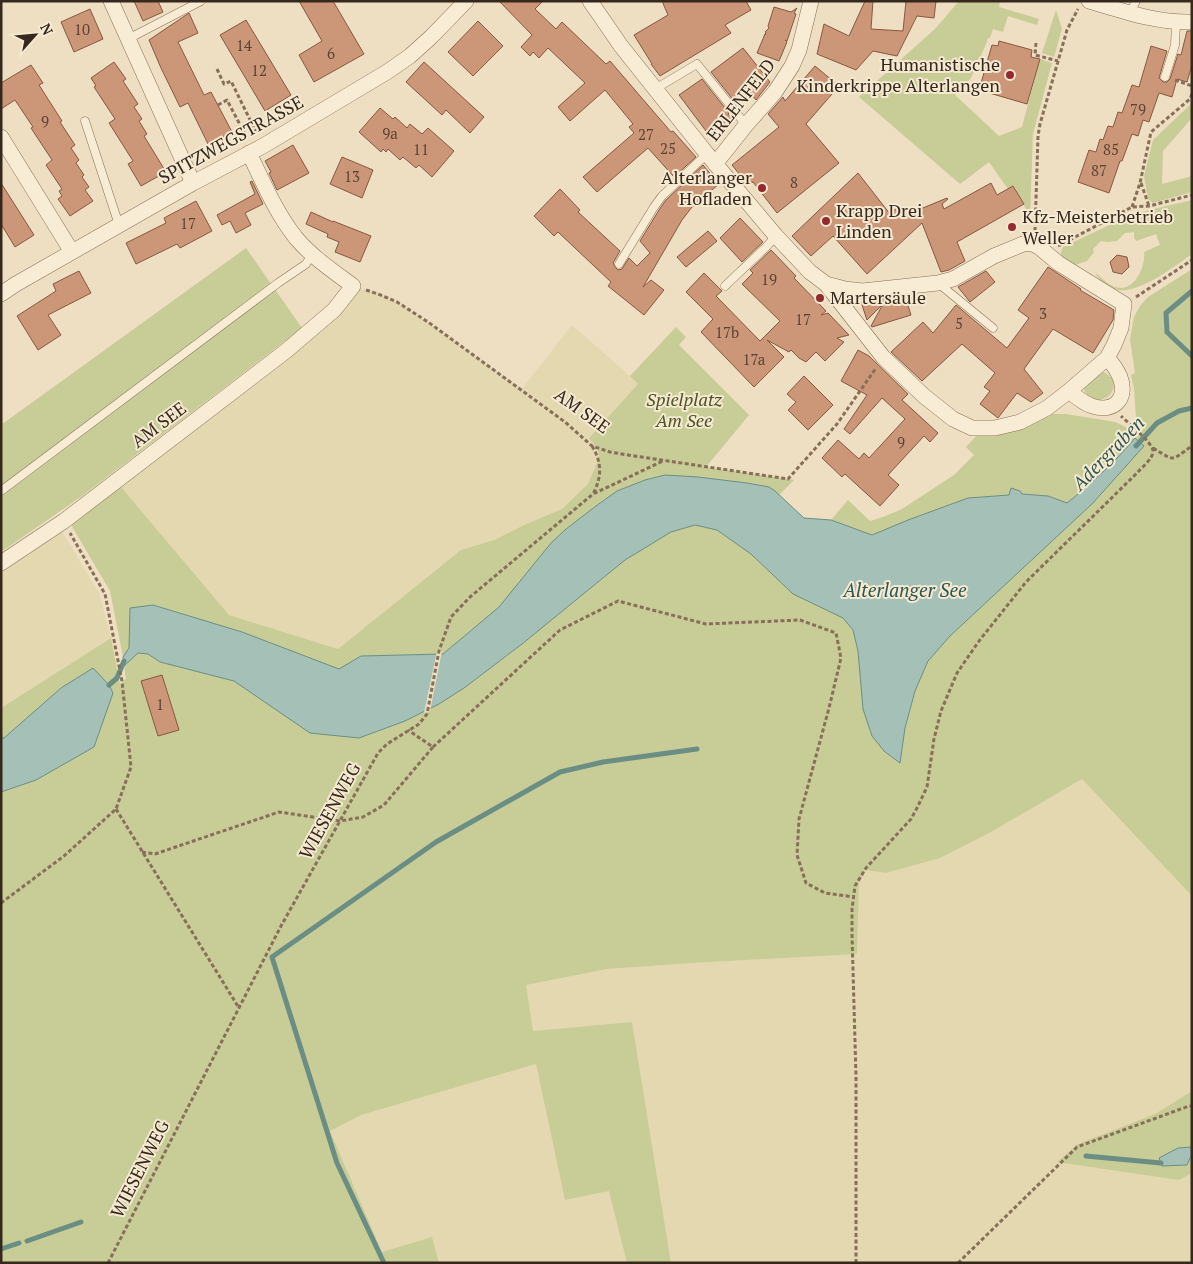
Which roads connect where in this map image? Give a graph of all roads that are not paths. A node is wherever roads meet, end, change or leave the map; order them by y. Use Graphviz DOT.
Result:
graph roads {
  1 [pos="111,1"];
  2 [pos="201,1"];
  3 [pos="466,1"];
  4 [pos="590,1"];
  5 [pos="811,1"];
  6 [pos="1089,1"];
  7 [pos="1133,7"];
  8 [pos="1176,22"];
  9 [pos="1192,22"];
  10 [pos="128,39"];
  11 [pos="1165,77"];
  12 [pos="655,89"];
  13 [pos="85,121"];
  14 [pos="746,125"];
  15 [pos="1,137"];
  16 [pos="249,153"];
  17 [pos="711,159"];
  18 [pos="193,183"];
  19 [pos="119,225"];
  20 [pos="776,236"];
  21 [pos="72,252"];
  22 [pos="312,254"];
  23 [pos="618,264"];
  24 [pos="938,283"];
  25 [pos="826,284"];
  26 [pos="725,286"];
  27 [pos="1,294"];
  28 [pos="993,328"];
  29 [pos="1107,358"];
  30 [pos="1070,391"];
  31 [pos="1,491"];
  32 [pos="1,563"];
  1 -- 10 [label="street"];
  2 -- 10 [label="lane"];
  3 -- 16 [label="street, SPITZWEGSTRASSE"];
  4 -- 12 [label="street"];
  5 -- 14 [label="street, ERLENFELD"];
  6 -- 7 [label="street"];
  7 -- 8 [label="street"];
  8 -- 9 [label="street"];
  8 -- 11 [label="lane"];
  10 -- 18 [label="street"];
  12 -- 14 [label="lane"];
  12 -- 17 [label="street"];
  13 -- 19 [label="lane"];
  14 -- 17 [label="street, ERLENFELD"];
  15 -- 21 [label="street"];
  16 -- 18 [label="street, SPITZWEGSTRASSE"];
  16 -- 22 [label="street"];
  17 -- 20 [label="street"];
  17 -- 23 [label="lane"];
  18 -- 19 [label="street, SPITZWEGSTRASSE"];
  19 -- 21 [label="street, SPITZWEGSTRASSE"];
  20 -- 25 [label="street"];
  20 -- 26 [label="lane"];
  21 -- 27 [label="street, SPITZWEGSTRASSE"];
  22 -- 31 [label="lane"];
  22 -- 32 [label="street, AM SEE"];
  24 -- 25 [label="street"];
  24 -- 28 [label="lane"];
  24 -- 29 [label="street"];
  25 -- 30 [label="street"];
  29 -- 30 [label="street"];
  29 -- 30 [label="street"];
}
